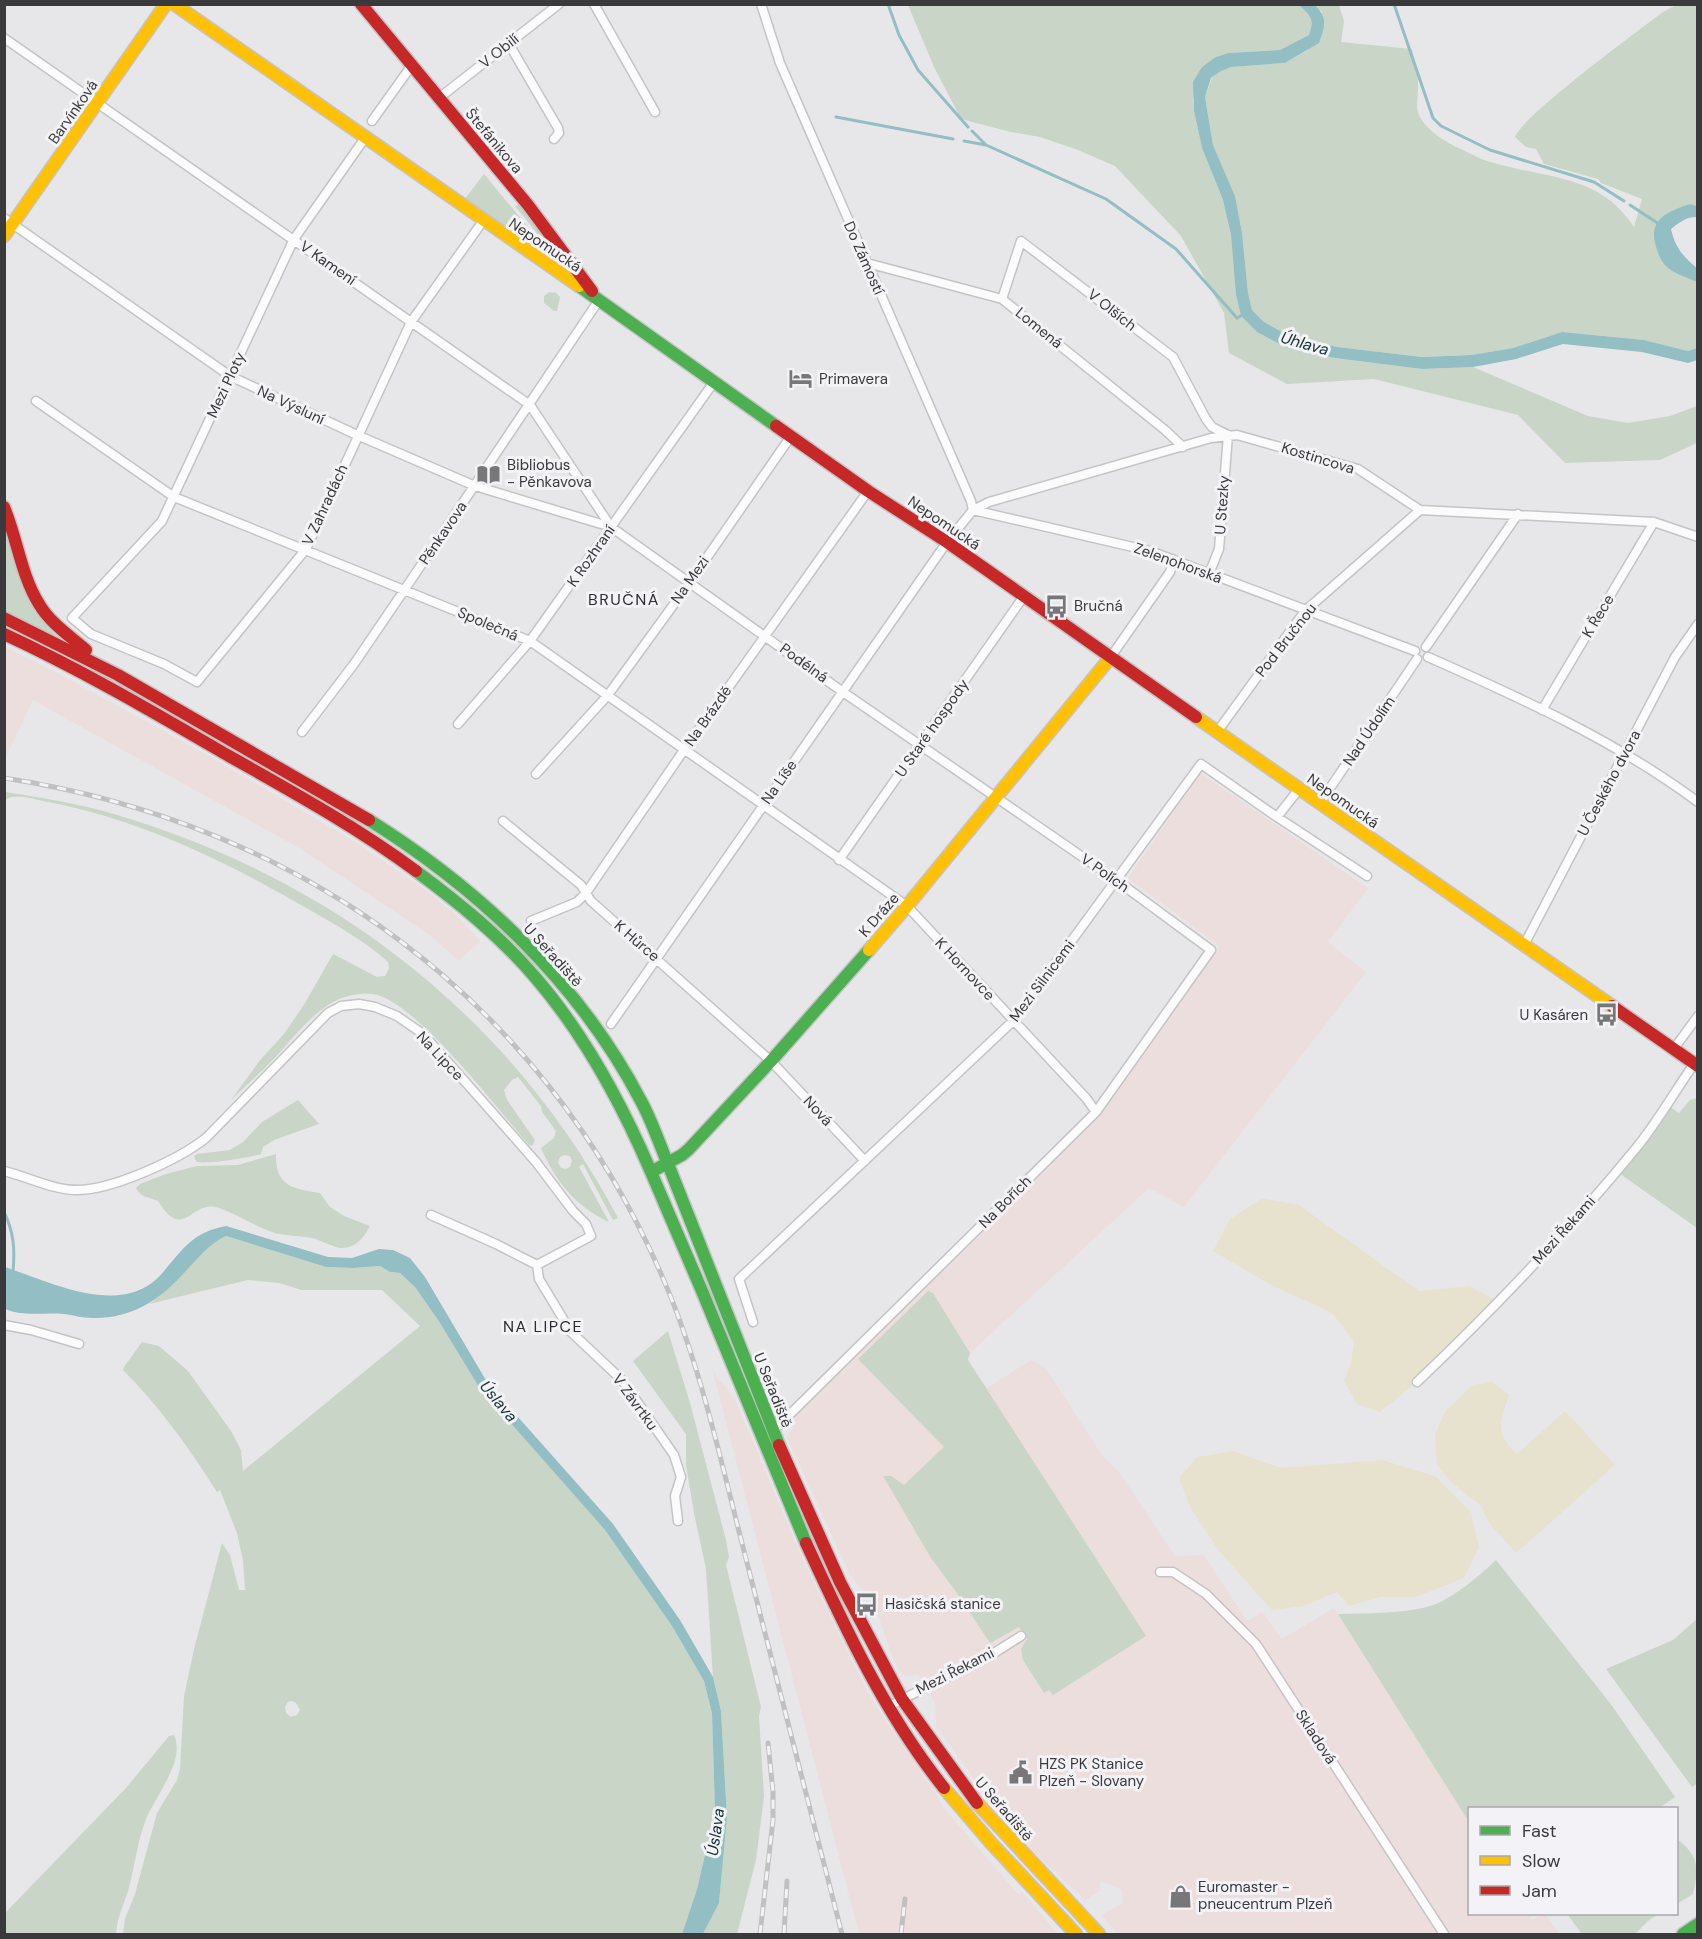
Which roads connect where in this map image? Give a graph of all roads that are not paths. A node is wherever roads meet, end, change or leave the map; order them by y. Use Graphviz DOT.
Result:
graph roads {
  1 [pos="166,4"];
  2 [pos="174,4"];
  3 [pos="361,4"];
  4 [pos="559,4"];
  5 [pos="594,4"];
  6 [pos="761,4"];
  7 [pos="4,38"];
  8 [pos="509,44"];
  9 [pos="412,65"];
  10 [pos="439,98"];
  11 [pos="98,103"];
  12 [pos="655,112"];
  13 [pos="372,121"];
  14 [pos="365,138"];
  15 [pos="554,139"];
  16 [pos="9,221"];
  17 [pos="483,221"];
  18 [pos="4,236"];
  19 [pos="294,239"];
  20 [pos="867,263"];
  21 [pos="1002,299"];
  22 [pos="599,300"];
  23 [pos="411,322"];
  24 [pos="230,376"];
  25 [pos="714,382"];
  26 [pos="36,401"];
  27 [pos="530,405"];
  28 [pos="357,435"];
  29 [pos="1228,435"];
  30 [pos="791,436"];
  31 [pos="1184,447"];
  32 [pos="475,486"];
  33 [pos="868,490"];
  34 [pos="174,497"];
  35 [pos="4,507"];
  36 [pos="973,510"];
  37 [pos="1420,510"];
  38 [pos="1518,514"];
  39 [pos="1654,522"];
  40 [pos="611,527"];
  41 [pos="1698,537"];
  42 [pos="947,542"];
  43 [pos="306,549"];
  44 [pos="1174,560"];
  45 [pos="1209,574"];
  46 [pos="690,582"];
  47 [pos="405,589"];
  48 [pos="1024,596"];
  49 [pos="1305,611"];
  50 [pos="4,618"];
  51 [pos="72,618"];
  52 [pos="1698,624"];
  53 [pos="4,634"];
  54 [pos="765,635"];
  55 [pos="530,641"];
  56 [pos="1427,652"];
  57 [pos="1416,655"];
  58 [pos="1110,658"];
  59 [pos="106,668"];
  60 [pos="843,692"];
  61 [pos="608,695"];
  62 [pos="1542,710"];
  63 [pos="458,724"];
  64 [pos="302,732"];
  65 [pos="1217,732"];
  66 [pos="920,744"];
  67 [pos="684,750"];
  68 [pos="1625,752"];
  69 [pos="536,774"];
  70 [pos="1299,789"];
  71 [pos="997,797"];
  72 [pos="1697,800"];
  73 [pos="1320,803"];
  74 [pos="763,805"];
  75 [pos="1277,817"];
  76 [pos="503,821"];
  77 [pos="839,860"];
  78 [pos="1367,876"];
  79 [pos="1116,880"];
  80 [pos="586,893"];
  81 [pos="907,906"];
  82 [pos="531,921"];
  83 [pos="1524,945"];
  84 [pos="1211,950"];
  85 [pos="656,958"];
  86 [pos="1698,1016"];
  87 [pos="1013,1021"];
  88 [pos="611,1024"];
  89 [pos="1673,1050"];
  90 [pos="771,1061"];
  91 [pos="1696,1065"];
  92 [pos="1096,1112"];
  93 [pos="865,1161"];
  94 [pos="668,1164"];
  95 [pos="4,1171"];
  96 [pos="651,1172"];
  97 [pos="431,1215"];
  98 [pos="537,1265"];
  99 [pos="753,1322"];
  100 [pos="4,1325"];
  101 [pos="79,1344"];
  102 [pos="1417,1382"];
  103 [pos="773,1431"];
  104 [pos="678,1521"];
  105 [pos="1160,1572"];
  106 [pos="1022,1636"];
  107 [pos="902,1699"];
  108 [pos="889,1706"];
  109 [pos="1698,1924"];
  110 [pos="1076,1935"];
  111 [pos="1099,1935"];
  112 [pos="1444,1935"];
  113 [pos="1683,1935"];
  1 -- 11 [label="main road, Barvínková"];
  2 -- 14 [label="main road, Nepomucká"];
  3 -- 9 [label="main road, Štefánikova"];
  4 -- 8 [label="street, V Obilí"];
  5 -- 12 [label="street"];
  6 -- 20 [label="street, Do Zámostí"];
  7 -- 11 [label="street, V Kamení"];
  8 -- 10 [label="street, V Obilí"];
  8 -- 15 [label="street"];
  9 -- 10 [label="main road, Štefánikova"];
  9 -- 13 [label="street"];
  10 -- 22 [label="main road, Štefánikova"];
  11 -- 16 [label="main road, Barvínková"];
  11 -- 19 [label="street, V Kamení"];
  14 -- 17 [label="main road, Nepomucká"];
  14 -- 19 [label="street, Mezi Ploty"];
  16 -- 18 [label="main road, Barvínková"];
  16 -- 24 [label="street, Na Výsluní"];
  17 -- 22 [label="main road, Nepomucká"];
  17 -- 23 [label="street, V Zahradách"];
  19 -- 23 [label="street, V Kamení"];
  19 -- 24 [label="street, Mezi Ploty"];
  20 -- 21 [label="street, Lomená"];
  20 -- 36 [label="street, Do Zámostí"];
  21 -- 29 [label="street, V Olších"];
  21 -- 31 [label="street, Lomená"];
  22 -- 25 [label="main road, Nepomucká"];
  22 -- 27 [label="street, Pěnkavova"];
  23 -- 27 [label="street, V Kamení"];
  23 -- 28 [label="street, V Zahradách"];
  24 -- 28 [label="street, Na Výsluní"];
  24 -- 34 [label="street, Mezi Ploty"];
  25 -- 30 [label="main road, Nepomucká"];
  25 -- 40 [label="street, K Rozhraní"];
  26 -- 34 [label="street, Společná"];
  27 -- 32 [label="street, Pěnkavova"];
  27 -- 40 [label="street, V Kamení"];
  28 -- 32 [label="street, Na Výsluní"];
  28 -- 43 [label="street, V Zahradách"];
  29 -- 31 [label="street, Kostincova"];
  29 -- 37 [label="street, Kostincova"];
  29 -- 45 [label="street, U Stezky"];
  30 -- 33 [label="main road, Nepomucká"];
  30 -- 46 [label="street, Na Mezi"];
  31 -- 36 [label="street, Kostincova"];
  32 -- 40 [label="street, Na Výsluní"];
  32 -- 47 [label="street, Pěnkavova"];
  33 -- 42 [label="main road, Nepomucká"];
  33 -- 54 [label="street, Na Brázdě"];
  34 -- 43 [label="street, Společná"];
  34 -- 51 [label="street, Mezi Ploty"];
  35 -- 59 [label="main road"];
  36 -- 42 [label="street"];
  36 -- 44 [label="street, Zelenohorská"];
  37 -- 38 [label="street"];
  37 -- 49 [label="street, Pod Bručnou"];
  38 -- 39 [label="street"];
  38 -- 56 [label="street"];
  39 -- 41 [label="street"];
  39 -- 62 [label="street, K Řece"];
  40 -- 46 [label="street, Podélná"];
  40 -- 55 [label="street, K Rozhraní"];
  42 -- 48 [label="main road, Nepomucká"];
  42 -- 60 [label="street, Na Líše"];
  43 -- 47 [label="street, Společná"];
  43 -- 51 [label="street, V Zahradách"];
  44 -- 45 [label="street, Zelenohorská"];
  44 -- 58 [label="street"];
  45 -- 49 [label="street, Zelenohorská"];
  46 -- 54 [label="street, Podélná"];
  46 -- 61 [label="street, Na Mezi"];
  47 -- 55 [label="street, Společná"];
  47 -- 64 [label="street, Pěnkavova"];
  48 -- 58 [label="main road, Nepomucká"];
  48 -- 66 [label="street, U Staré hospody"];
  49 -- 57 [label="street, Zelenohorská"];
  49 -- 65 [label="street, Pod Bručnou"];
  50 -- 59 [label="main road"];
  52 -- 68 [label="street, U Českého dvora"];
  53 -- 96 [label="main road, U Seřadiště"];
  54 -- 60 [label="street, Podélná"];
  54 -- 67 [label="street, Na Brázdě"];
  55 -- 61 [label="street, Společná"];
  55 -- 63 [label="street, K Rozhraní"];
  56 -- 57 [label="street"];
  56 -- 57 [label="street"];
  56 -- 62 [label="street"];
  57 -- 73 [label="street, Nad Údolím"];
  58 -- 65 [label="main road, Nepomucká"];
  58 -- 71 [label="main road, K Dráze"];
  59 -- 94 [label="main road, U Seřadiště"];
  60 -- 66 [label="street, Podélná"];
  60 -- 74 [label="street, Na Líše"];
  61 -- 67 [label="street, Společná"];
  61 -- 69 [label="street, Na Mezi"];
  62 -- 68 [label="street"];
  65 -- 70 [label="main road, Nepomucká"];
  66 -- 71 [label="street, Podélná"];
  66 -- 77 [label="street, U Staré hospody"];
  67 -- 74 [label="street, Společná"];
  67 -- 80 [label="street, Na Brázdě"];
  68 -- 72 [label="street"];
  68 -- 83 [label="street, U Českého dvora"];
  70 -- 73 [label="main road, Nepomucká"];
  70 -- 75 [label="street"];
  71 -- 79 [label="street, V Polích"];
  71 -- 81 [label="main road, K Dráze"];
  73 -- 83 [label="main road, Nepomucká"];
  74 -- 77 [label="street, Společná"];
  74 -- 85 [label="street, Na Líše"];
  75 -- 78 [label="street"];
  75 -- 79 [label="street, Mezi Silnicemi"];
  76 -- 80 [label="street, K Hůrce"];
  77 -- 81 [label="street, Společná"];
  79 -- 84 [label="street, V Polích"];
  79 -- 87 [label="street, Mezi Silnicemi"];
  80 -- 82 [label="street, Na Brázdě"];
  80 -- 85 [label="street, K Hůrce"];
  81 -- 87 [label="street, K Hornovce"];
  81 -- 90 [label="main road, K Dráze"];
  83 -- 89 [label="main road, Nepomucká"];
  84 -- 92 [label="street, Na Bořích"];
  85 -- 88 [label="street, Na Líše"];
  85 -- 90 [label="street, K Hůrce"];
  86 -- 89 [label="street"];
  87 -- 92 [label="street, K Hornovce"];
  87 -- 93 [label="street, Mezi Silnicemi"];
  89 -- 91 [label="main road, Nepomucká"];
  90 -- 93 [label="street, Nová"];
  90 -- 94 [label="main road, K Dráze"];
  91 -- 102 [label="street, Mezi Řekami"];
  92 -- 103 [label="street, Na Bořích"];
  93 -- 99 [label="street, Mezi Silnicemi"];
  94 -- 96 [label="main road, K Dráze"];
  94 -- 103 [label="main road, U Seřadiště"];
  95 -- 98 [label="street, Na Lipce"];
  96 -- 108 [label="main road, U Seřadiště"];
  97 -- 98 [label="street"];
  98 -- 104 [label="street, V Závrtku"];
  100 -- 101 [label="street"];
  103 -- 107 [label="main road, U Seřadiště"];
  105 -- 112 [label="street, Skladová"];
  106 -- 107 [label="street, Mezi Řekami"];
  107 -- 108 [label="street, Mezi Řekami"];
  107 -- 111 [label="main road, U Seřadiště"];
  108 -- 110 [label="main road, U Seřadiště"];
  109 -- 113 [label="main road"];
}
